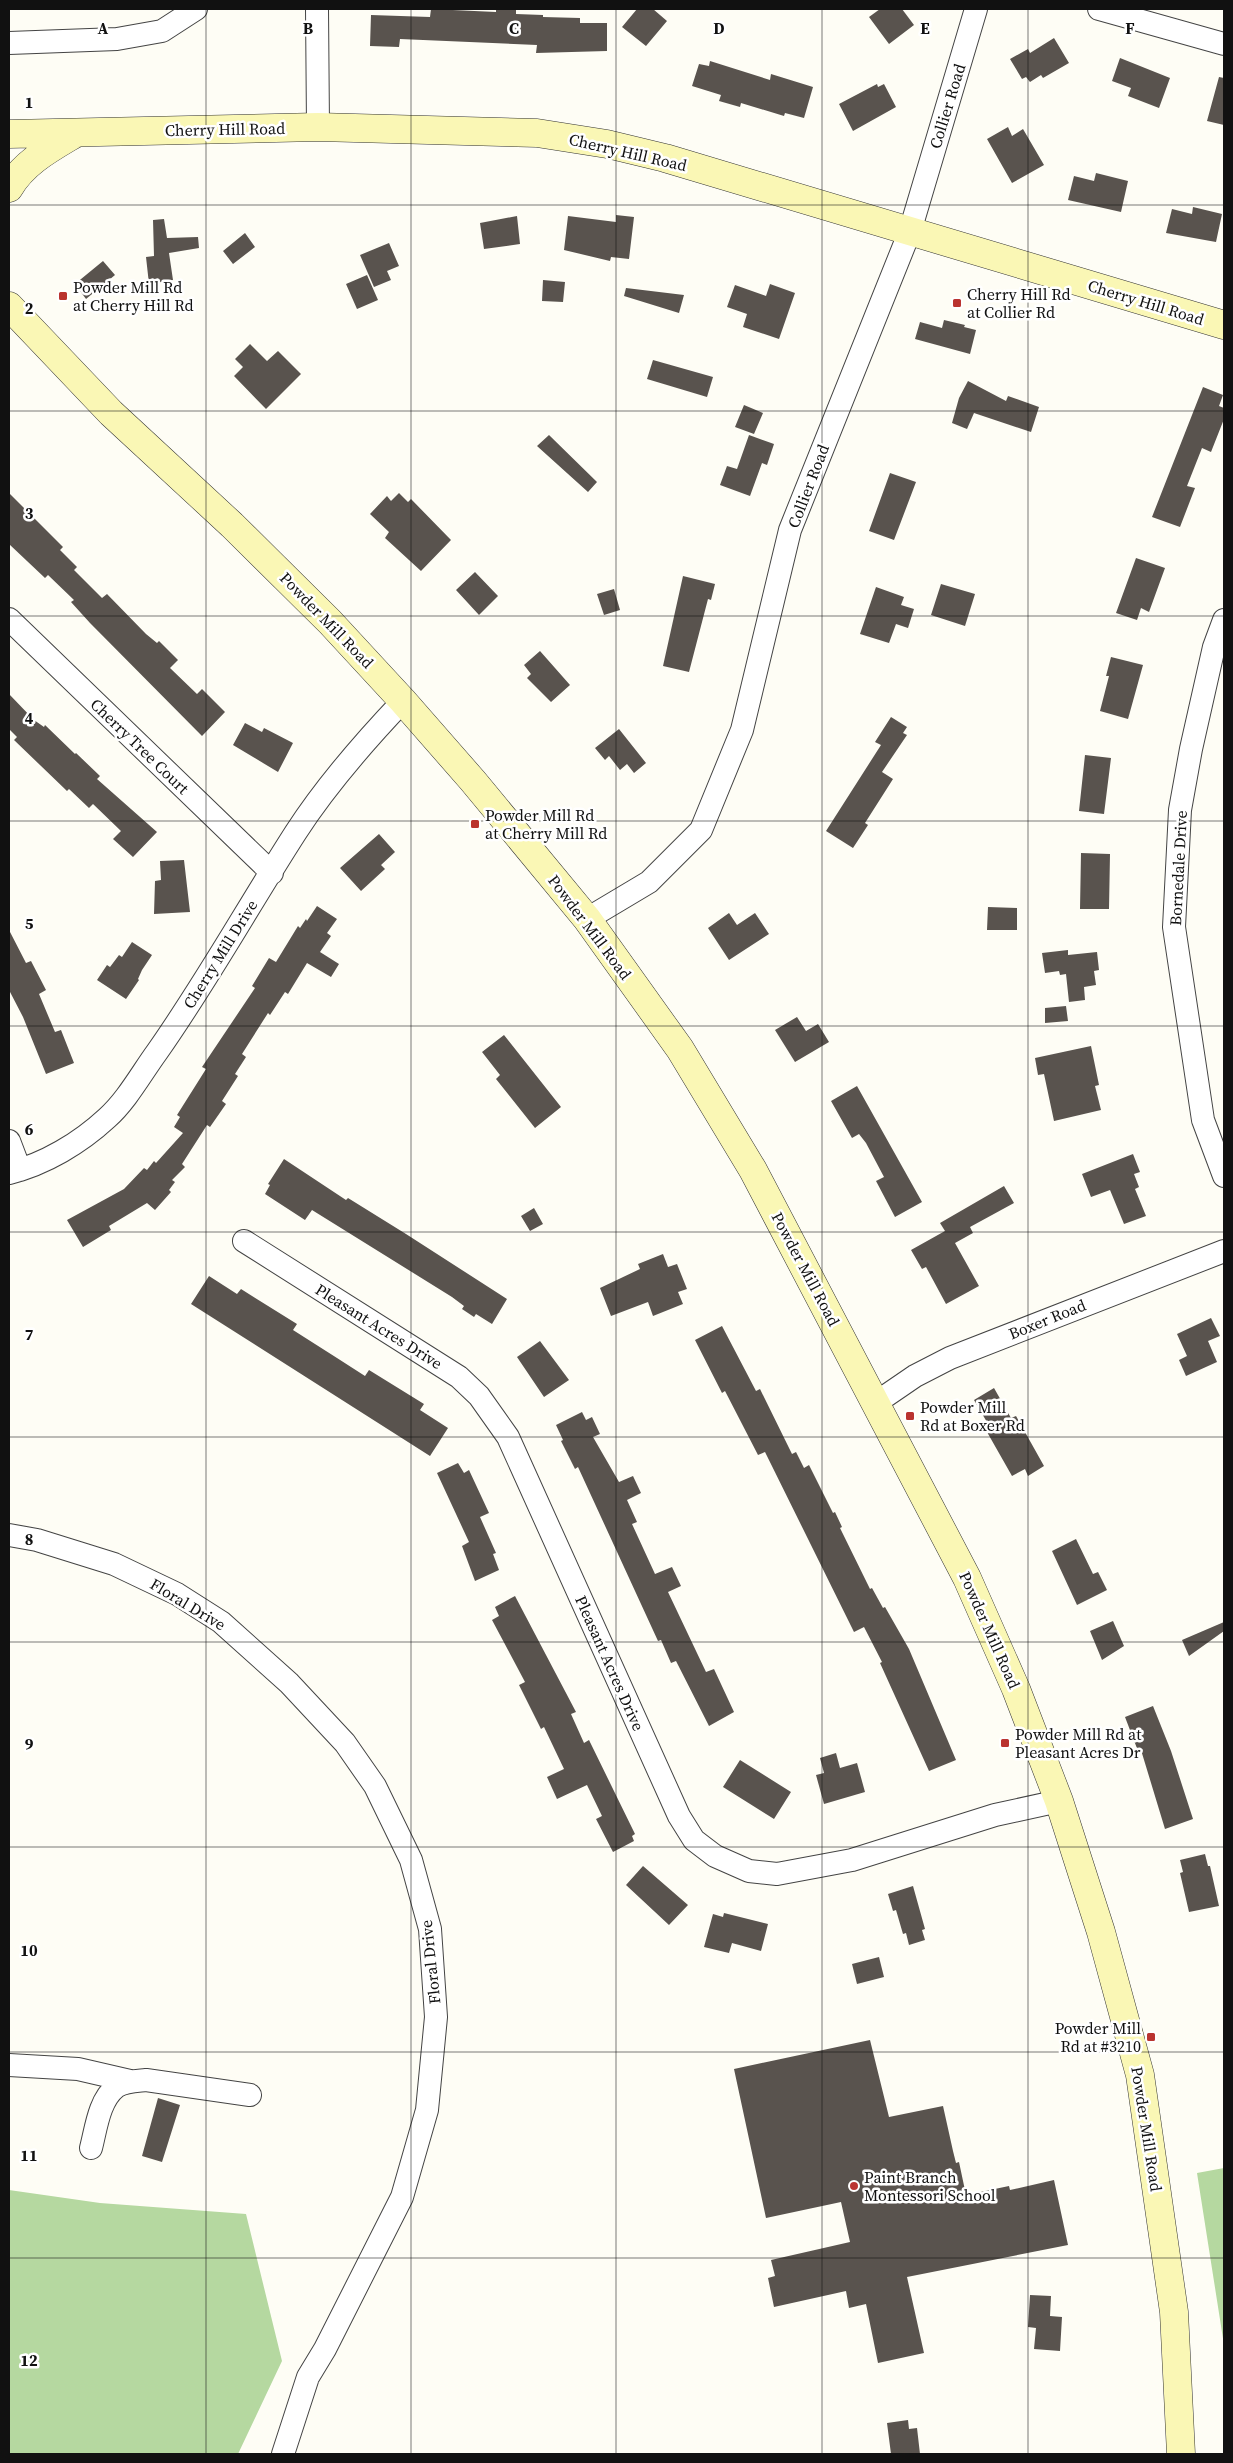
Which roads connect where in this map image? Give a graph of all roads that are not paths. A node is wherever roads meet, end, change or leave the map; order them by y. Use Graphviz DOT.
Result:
graph roads {
  1 [pos="196,9"];
  2 [pos="317,9"];
  3 [pos="976,9"];
  4 [pos="1098,9"];
  5 [pos="9,43"];
  6 [pos="1224,44"];
  7 [pos="318,126"];
  8 [pos="77,132"];
  9 [pos="9,134"];
  10 [pos="9,188"];
  11 [pos="910,231"];
  12 [pos="9,306"];
  13 [pos="1224,325"];
  14 [pos="9,619"];
  15 [pos="1224,620"];
  16 [pos="403,701"];
  17 [pos="272,873"];
  18 [pos="587,919"];
  19 [pos="9,1141"];
  20 [pos="14,1171"];
  21 [pos="1224,1176"];
  22 [pos="244,1240"];
  23 [pos="1224,1251"];
  24 [pos="877,1402"];
  25 [pos="9,1535"];
  26 [pos="1059,1801"];
  27 [pos="9,2065"];
  28 [pos="130,2081"];
  29 [pos="250,2095"];
  30 [pos="91,2148"];
  31 [pos="283,2454"];
  32 [pos="1181,2454"];
  1 -- 5 [label="street"];
  2 -- 7 [label="street"];
  3 -- 11 [label="street, Collier Road"];
  4 -- 6 [label="street"];
  7 -- 8 [label="main road, Cherry Hill Road"];
  7 -- 11 [label="main road, Cherry Hill Road"];
  8 -- 9 [label="main road, Cherry Hill Road"];
  8 -- 10 [label="main road"];
  11 -- 13 [label="main road, Cherry Hill Road"];
  11 -- 18 [label="street, Collier Road"];
  12 -- 16 [label="main road, Powder Mill Road"];
  14 -- 17 [label="street, Cherry Tree Court"];
  15 -- 21 [label="street, Bornedale Drive"];
  16 -- 17 [label="street, Cherry Mill Drive"];
  16 -- 18 [label="main road, Powder Mill Road"];
  17 -- 20 [label="street, Cherry Mill Drive"];
  18 -- 24 [label="main road, Powder Mill Road"];
  19 -- 20 [label="street"];
  22 -- 26 [label="street, Pleasant Acres Drive"];
  23 -- 24 [label="street, Boxer Road"];
  24 -- 26 [label="main road, Powder Mill Road"];
  25 -- 31 [label="street, Floral Drive"];
  26 -- 32 [label="main road, Powder Mill Road"];
  27 -- 28 [label="street"];
  28 -- 29 [label="street"];
  28 -- 30 [label="street"];
}
